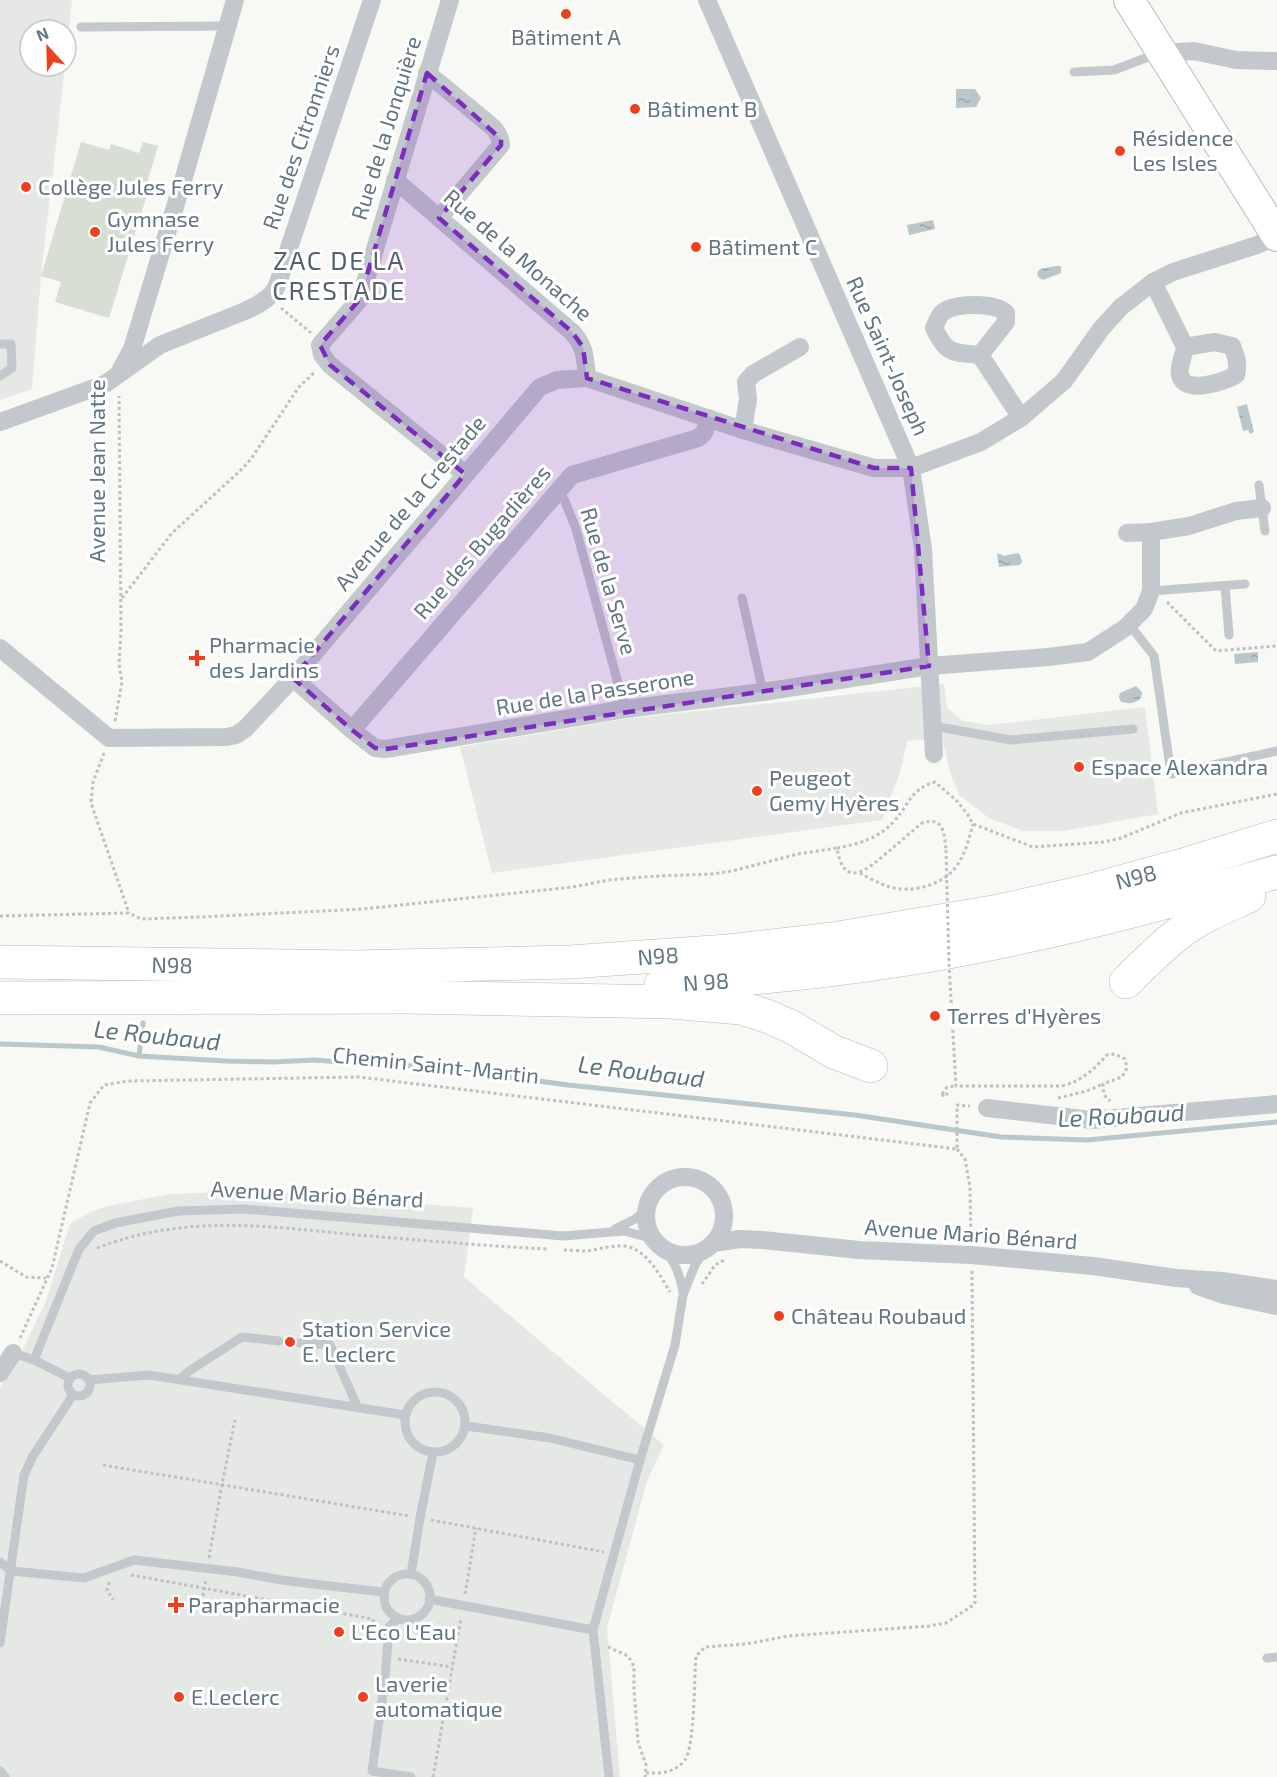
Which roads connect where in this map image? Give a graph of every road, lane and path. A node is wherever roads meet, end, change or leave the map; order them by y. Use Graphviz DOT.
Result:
graph roads {
  1 [pos="235,0"];
  2 [pos="372,0"];
  3 [pos="450,0"];
  4 [pos="707,0"];
  5 [pos="1129,0"];
  6 [pos="228,26"];
  7 [pos="81,27"];
  8 [pos="1161,53"];
  9 [pos="1277,61"];
  10 [pos="427,72"];
  11 [pos="1074,72"];
  12 [pos="395,180"];
  13 [pos="439,218"];
  14 [pos="1277,236"];
  15 [pos="1153,282"];
  16 [pos="268,298"];
  17 [pos="322,342"];
  18 [pos="0,344"];
  19 [pos="800,346"];
  20 [pos="1185,347"];
  21 [pos="980,355"];
  22 [pos="330,364"];
  23 [pos="118,373"];
  24 [pos="0,376"];
  25 [pos="587,378"];
  26 [pos="1022,417"];
  27 [pos="709,418"];
  28 [pos="0,422"];
  29 [pos="743,430"];
  30 [pos="911,468"];
  31 [pos="465,474"];
  32 [pos="1259,485"];
  33 [pos="564,499"];
  34 [pos="1262,508"];
  35 [pos="1265,531"];
  36 [pos="1151,532"];
  37 [pos="1127,533"];
  38 [pos="1245,584"];
  39 [pos="1225,586"];
  40 [pos="1151,591"];
  41 [pos="742,598"];
  42 [pos="121,600"];
  43 [pos="1129,624"];
  44 [pos="1229,635"];
  45 [pos="1277,646"];
  46 [pos="0,648"];
  47 [pos="929,666"];
  48 [pos="292,678"];
  49 [pos="763,692"];
  50 [pos="624,710"];
  51 [pos="933,726"];
  52 [pos="1133,729"];
  53 [pos="352,730"];
  54 [pos="109,738"];
  55 [pos="1277,751"];
  56 [pos="934,754"];
  57 [pos="1277,794"];
  58 [pos="973,824"];
  59 [pos="1277,836"];
  60 [pos="837,848"];
  61 [pos="1277,872"];
  62 [pos="860,873"];
  63 [pos="1277,885"];
  64 [pos="129,913"];
  65 [pos="0,916"];
  66 [pos="8,962"];
  67 [pos="1126,982"];
  68 [pos="0,993"];
  69 [pos="168,997"];
  70 [pos="408,997"];
  71 [pos="0,998"];
  72 [pos="871,1066"];
  73 [pos="956,1086"];
  74 [pos="950,1091"];
  75 [pos="1110,1102"];
  76 [pos="1277,1104"];
  77 [pos="987,1108"];
  78 [pos="957,1149"];
  79 [pos="722,1203"];
  80 [pos="646,1210"];
  81 [pos="610,1231"];
  82 [pos="762,1240"];
  83 [pos="658,1244"];
  84 [pos="709,1245"];
  85 [pos="971,1255"];
  86 [pos="0,1261"];
  87 [pos="46,1278"];
  88 [pos="1176,1278"];
  89 [pos="1277,1289"];
  90 [pos="683,1295"];
  91 [pos="1277,1306"];
  92 [pos="279,1341"];
  93 [pos="299,1343"];
  94 [pos="13,1353"];
  95 [pos="34,1360"];
  96 [pos="0,1373"];
  97 [pos="70,1378"];
  98 [pos="89,1380"];
  99 [pos="179,1380"];
  100 [pos="73,1395"];
  101 [pos="358,1408"];
  102 [pos="405,1415"];
  103 [pos="235,1420"];
  104 [pos="466,1426"];
  105 [pos="433,1453"];
  106 [pos="640,1460"];
  107 [pos="103,1465"];
  108 [pos="222,1484"];
  109 [pos="420,1518"];
  110 [pos="477,1528"];
  111 [pos="614,1554"];
  112 [pos="0,1562"];
  113 [pos="208,1568"];
  114 [pos="11,1571"];
  115 [pos="125,1574"];
  116 [pos="411,1574"];
  117 [pos="111,1580"];
  118 [pos="205,1587"];
  119 [pos="384,1592"];
  120 [pos="203,1596"];
  121 [pos="429,1599"];
  122 [pos="113,1600"];
  123 [pos="463,1607"];
  124 [pos="398,1618"];
  125 [pos="593,1630"];
  126 [pos="0,1642"];
  127 [pos="367,1645"];
  128 [pos="594,1645"];
  129 [pos="388,1654"];
  130 [pos="452,1667"];
  131 [pos="0,1770"];
  132 [pos="645,1775"];
  133 [pos="4,1777"];
  134 [pos="411,1777"];
  135 [pos="433,1777"];
  136 [pos="609,1777"];
  1 -- 6 [label="street, Avenue Jean Natte"];
  2 -- 16 [label="street, Rue des Citronniers"];
  3 -- 10 [label="street, Rue de la Jonquière"];
  4 -- 30 [label="street, Rue Saint-Joseph"];
  5 -- 8 [label="main road"];
  6 -- 7 [label="lane"];
  6 -- 23 [label="street, Avenue Jean Natte"];
  8 -- 9 [label="street"];
  8 -- 11 [label="lane"];
  8 -- 14 [label="main road"];
  10 -- 12 [label="street, Rue de la Jonquière"];
  10 -- 13 [label="street"];
  12 -- 13 [label="street, Rue de la Monache"];
  12 -- 17 [label="street, Rue de la Jonquière"];
  13 -- 25 [label="street, Rue de la Monache"];
  14 -- 15 [label="street"];
  15 -- 20 [label="street"];
  15 -- 26 [label="street"];
  16 -- 17 [label="path"];
  16 -- 23 [label="street"];
  17 -- 22 [label="street"];
  18 -- 24 [label="lane"];
  19 -- 29 [label="street"];
  21 -- 26 [label="street"];
  22 -- 31 [label="street"];
  22 -- 42 [label="path"];
  23 -- 28 [label="street"];
  23 -- 42 [label="path, Avenue Jean Natte"];
  25 -- 27 [label="street, Avenue de la Crestade"];
  25 -- 31 [label="street, Avenue de la Crestade"];
  26 -- 30 [label="street"];
  27 -- 29 [label="street, Avenue de la Crestade"];
  27 -- 53 [label="street, Rue des Bugadières"];
  29 -- 30 [label="street, Avenue de la Crestade"];
  30 -- 47 [label="street, Rue Saint-Joseph"];
  31 -- 48 [label="street, Avenue de la Crestade"];
  32 -- 34 [label="lane"];
  33 -- 50 [label="lane, Rue de la Serve"];
  34 -- 35 [label="lane"];
  34 -- 36 [label="street"];
  36 -- 37 [label="street"];
  36 -- 40 [label="street"];
  38 -- 39 [label="lane"];
  39 -- 40 [label="lane"];
  39 -- 44 [label="lane"];
  40 -- 43 [label="street, Rue de la Passerone"];
  40 -- 45 [label="path"];
  41 -- 49 [label="lane"];
  42 -- 54 [label="path, Avenue Jean Natte"];
  43 -- 47 [label="street, Rue de la Passerone"];
  43 -- 55 [label="lane"];
  46 -- 54 [label="street"];
  47 -- 49 [label="street, Rue de la Passerone"];
  47 -- 51 [label="street, Rue Saint-Joseph"];
  48 -- 53 [label="street, Rue de la Passerone"];
  48 -- 54 [label="street, Avenue de la Crestade"];
  49 -- 50 [label="street, Rue de la Passerone"];
  50 -- 53 [label="street, Rue de la Passerone"];
  51 -- 52 [label="lane"];
  51 -- 56 [label="street, Rue Saint-Joseph"];
  54 -- 64 [label="path, Avenue Jean Natte"];
  57 -- 58 [label="path"];
  58 -- 60 [label="path"];
  58 -- 62 [label="path"];
  59 -- 66 [label="highway, N98 / N 98"];
  60 -- 62 [label="path"];
  60 -- 64 [label="path"];
  61 -- 70 [label="highway, N 98"];
  62 -- 73 [label="path, bridge"];
  63 -- 67 [label="highway"];
  64 -- 65 [label="path"];
  68 -- 69 [label="highway"];
  69 -- 70 [label="highway"];
  69 -- 71 [label="highway"];
  70 -- 72 [label="highway"];
  73 -- 74 [label="path"];
  73 -- 75 [label="path, bridge"];
  76 -- 77 [label="street"];
  77 -- 78 [label="path"];
  78 -- 85 [label="path"];
  78 -- 87 [label="path, Chemin Saint-Martin"];
  79 -- 80 [label="street"];
  79 -- 82 [label="street, Avenue Mario Bénard"];
  79 -- 84 [label="street"];
  80 -- 81 [label="lane, Avenue Mario Bénard"];
  80 -- 83 [label="street"];
  81 -- 83 [label="lane, Avenue Mario Bénard"];
  81 -- 95 [label="lane, Avenue Mario Bénard"];
  82 -- 84 [label="street, Avenue Mario Bénard"];
  82 -- 85 [label="street, Avenue Mario Bénard"];
  83 -- 84 [label="street"];
  83 -- 90 [label="lane"];
  84 -- 90 [label="lane"];
  85 -- 88 [label="street, Avenue Mario Bénard"];
  85 -- 132 [label="path"];
  86 -- 87 [label="path"];
  87 -- 94 [label="path, Chemin Saint-Martin"];
  88 -- 89 [label="street, Avenue Mario Bénard"];
  88 -- 91 [label="street, Avenue Mario Bénard"];
  90 -- 106 [label="lane"];
  92 -- 99 [label="lane"];
  93 -- 101 [label="lane"];
  94 -- 95 [label="lane"];
  94 -- 96 [label="street"];
  95 -- 97 [label="lane"];
  97 -- 98 [label="lane"];
  97 -- 100 [label="lane"];
  98 -- 99 [label="lane"];
  98 -- 100 [label="lane"];
  99 -- 101 [label="lane"];
  100 -- 114 [label="lane"];
  101 -- 102 [label="lane"];
  102 -- 104 [label="lane"];
  102 -- 105 [label="lane"];
  103 -- 108 [label="path"];
  104 -- 105 [label="lane"];
  104 -- 106 [label="lane"];
  105 -- 109 [label="lane"];
  106 -- 111 [label="lane"];
  107 -- 108 [label="path"];
  108 -- 109 [label="path"];
  108 -- 113 [label="path"];
  109 -- 110 [label="path"];
  109 -- 116 [label="lane"];
  110 -- 111 [label="path"];
  110 -- 123 [label="path"];
  111 -- 125 [label="lane"];
  112 -- 114 [label="lane"];
  113 -- 114 [label="lane"];
  113 -- 118 [label="path"];
  113 -- 119 [label="lane"];
  114 -- 126 [label="lane"];
  115 -- 118 [label="path"];
  116 -- 119 [label="lane"];
  116 -- 121 [label="lane"];
  117 -- 122 [label="path"];
  118 -- 120 [label="path"];
  118 -- 127 [label="path"];
  119 -- 124 [label="lane"];
  121 -- 123 [label="lane"];
  121 -- 124 [label="lane"];
  123 -- 125 [label="lane"];
  123 -- 130 [label="path"];
  124 -- 129 [label="lane"];
  125 -- 128 [label="lane"];
  128 -- 132 [label="path"];
  128 -- 136 [label="lane"];
  129 -- 130 [label="path"];
  129 -- 134 [label="lane"];
  130 -- 135 [label="path"];
  131 -- 133 [label="lane"];
}
